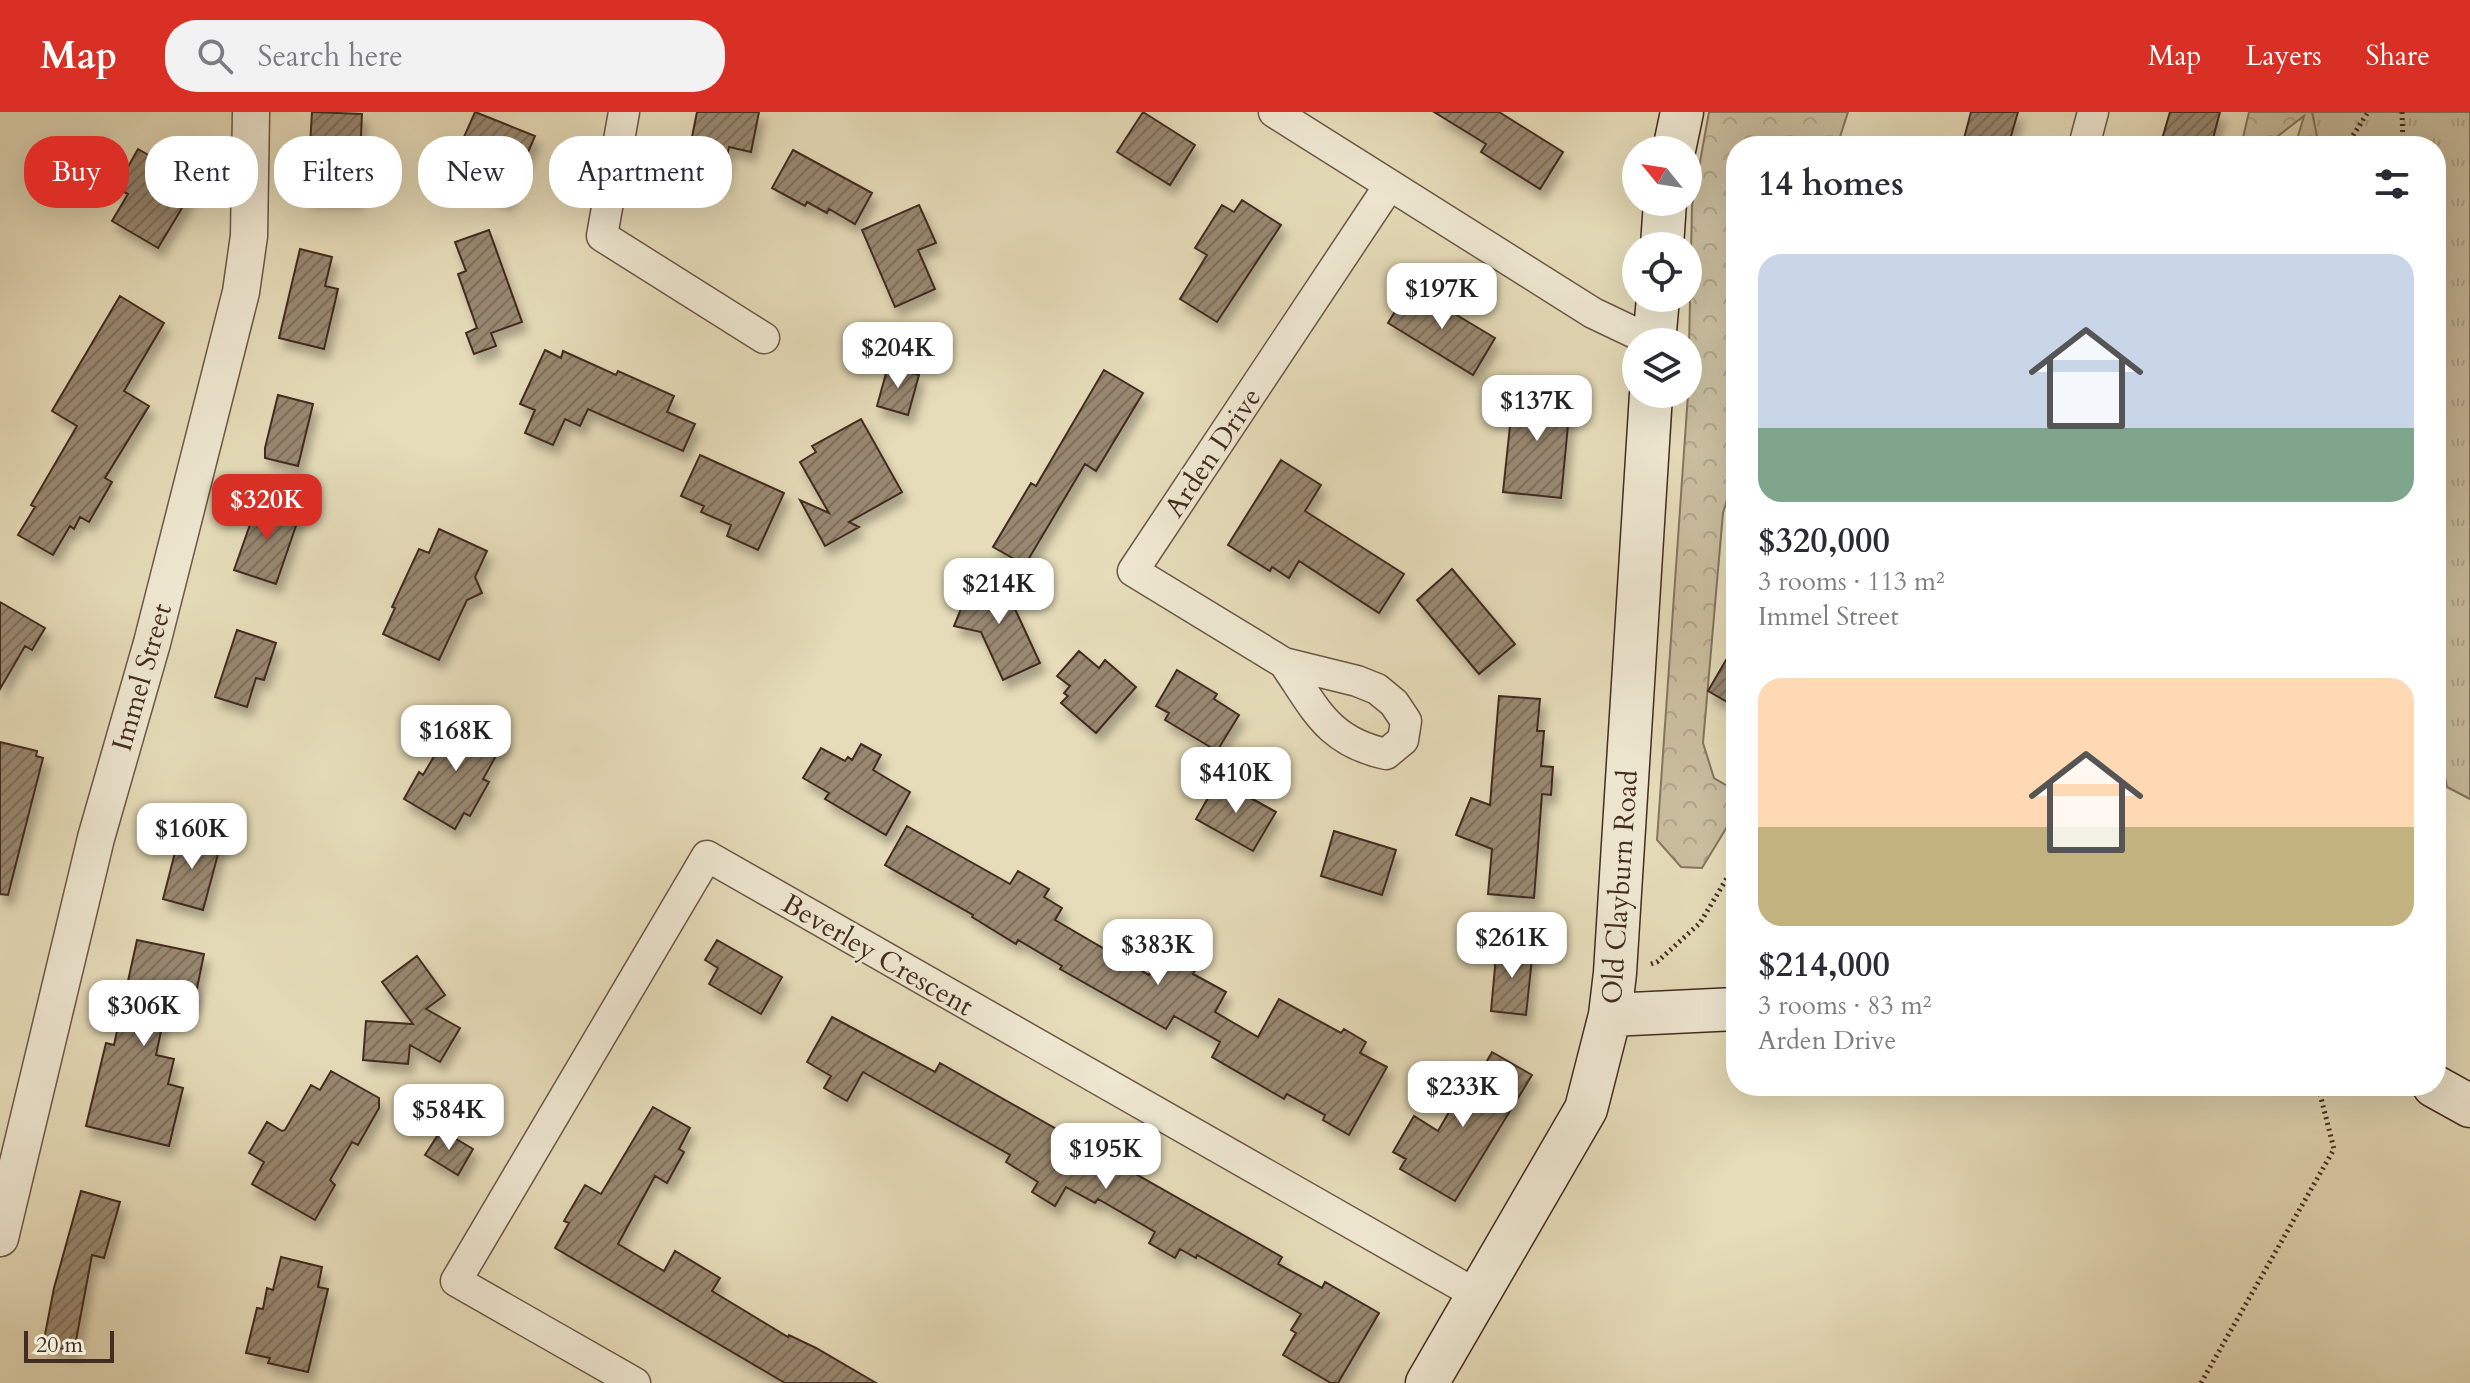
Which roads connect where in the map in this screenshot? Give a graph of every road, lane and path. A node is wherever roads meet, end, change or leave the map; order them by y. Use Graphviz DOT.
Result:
graph roads {
  1 [pos="251,112"];
  2 [pos="624,112"];
  3 [pos="1274,112"];
  4 [pos="1682,112"];
  5 [pos="2093,112"];
  6 [pos="2368,112"];
  7 [pos="2402,112"];
  8 [pos="1677,136"];
  9 [pos="2087,136"];
  10 [pos="2353,136"];
  11 [pos="2403,136"];
  12 [pos="1389,186"];
  13 [pos="1625,328"];
  14 [pos="764,338"];
  15 [pos="1650,408"];
  16 [pos="1284,663"];
  17 [pos="1726,880"];
  18 [pos="1615,973"];
  19 [pos="1726,1009"];
  20 [pos="1610,1015"];
  21 [pos="2446,1093"];
  22 [pos="2321,1096"];
  23 [pos="2470,1106"];
  24 [pos="0,1238"];
  25 [pos="1479,1296"];
  26 [pos="635,1383"];
  27 [pos="1427,1383"];
  28 [pos="2201,1383"];
  1 -- 24 [label="street, Immel Street"];
  2 -- 14 [label="street"];
  3 -- 12 [label="street"];
  4 -- 8 [label="main road"];
  5 -- 9 [label="street"];
  6 -- 10 [label="path"];
  7 -- 11 [label="path"];
  12 -- 13 [label="street"];
  12 -- 16 [label="street, Arden Drive"];
  15 -- 18 [label="main road, Old Clayburn Road"];
  17 -- 18 [label="path"];
  18 -- 20 [label="main road, Old Clayburn Road"];
  19 -- 20 [label="main road"];
  20 -- 25 [label="main road, Old Clayburn Road"];
  21 -- 23 [label="main road"];
  22 -- 28 [label="path"];
  25 -- 26 [label="street, Beverley Crescent"];
  25 -- 27 [label="main road, Old Clayburn Road"];
}
